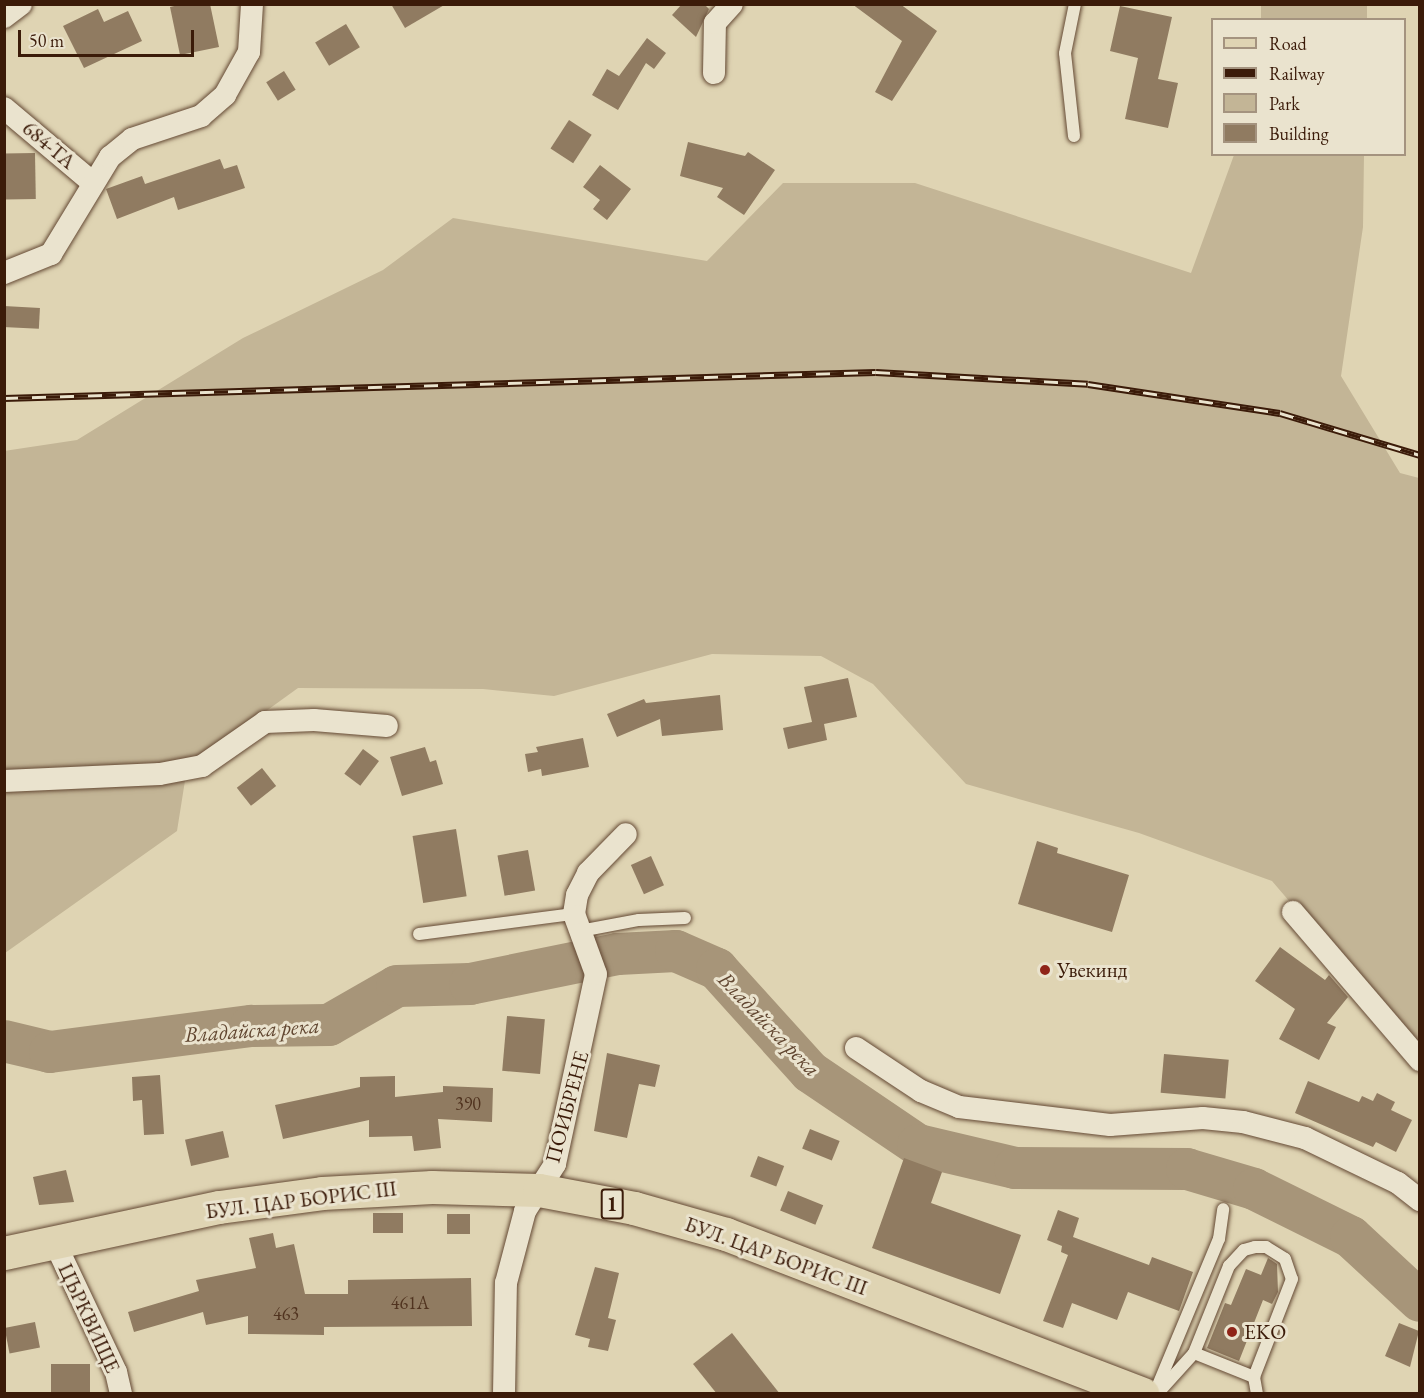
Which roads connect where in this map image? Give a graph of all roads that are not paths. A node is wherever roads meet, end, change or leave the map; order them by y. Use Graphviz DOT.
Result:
graph roads {
  1 [pos="21,4"];
  2 [pos="252,4"];
  3 [pos="732,4"];
  4 [pos="1075,4"];
  5 [pos="4,17"];
  6 [pos="714,73"];
  7 [pos="4,108"];
  8 [pos="1074,136"];
  9 [pos="93,183"];
  10 [pos="4,273"];
  11 [pos="387,726"];
  12 [pos="4,781"];
  13 [pos="626,834"];
  14 [pos="1293,912"];
  15 [pos="685,918"];
  16 [pos="577,923"];
  17 [pos="419,934"];
  18 [pos="856,1048"];
  19 [pos="1419,1059"];
  20 [pos="538,1190"];
  21 [pos="1419,1200"];
  22 [pos="1223,1209"];
  23 [pos="55,1243"];
  24 [pos="4,1253"];
  25 [pos="1194,1353"];
  26 [pos="1254,1377"];
  27 [pos="121,1394"];
  28 [pos="504,1394"];
  29 [pos="1142,1394"];
  30 [pos="1156,1394"];
  31 [pos="1257,1394"];
  1 -- 5 [label="street"];
  2 -- 9 [label="street"];
  3 -- 6 [label="street"];
  4 -- 8 [label="lane"];
  7 -- 9 [label="street, 684-ТА"];
  9 -- 10 [label="street"];
  11 -- 12 [label="street"];
  13 -- 16 [label="street"];
  14 -- 19 [label="street"];
  15 -- 16 [label="lane"];
  16 -- 17 [label="lane"];
  16 -- 20 [label="street, ПОИБРЕНЕ"];
  18 -- 21 [label="street"];
  20 -- 23 [label="main road, БУЛ. ЦАР БОРИС III / 1"];
  20 -- 28 [label="street, ПОИБРЕНЕ"];
  20 -- 29 [label="main road, БУЛ. ЦАР БОРИС III / 1"];
  22 -- 30 [label="lane"];
  23 -- 24 [label="main road, БУЛ. ЦАР БОРИС III / 1"];
  23 -- 27 [label="street, ЦЪРКВИЩЕ"];
  25 -- 26 [label="lane"];
  25 -- 26 [label="lane"];
  25 -- 30 [label="lane"];
  26 -- 31 [label="lane"];
}
